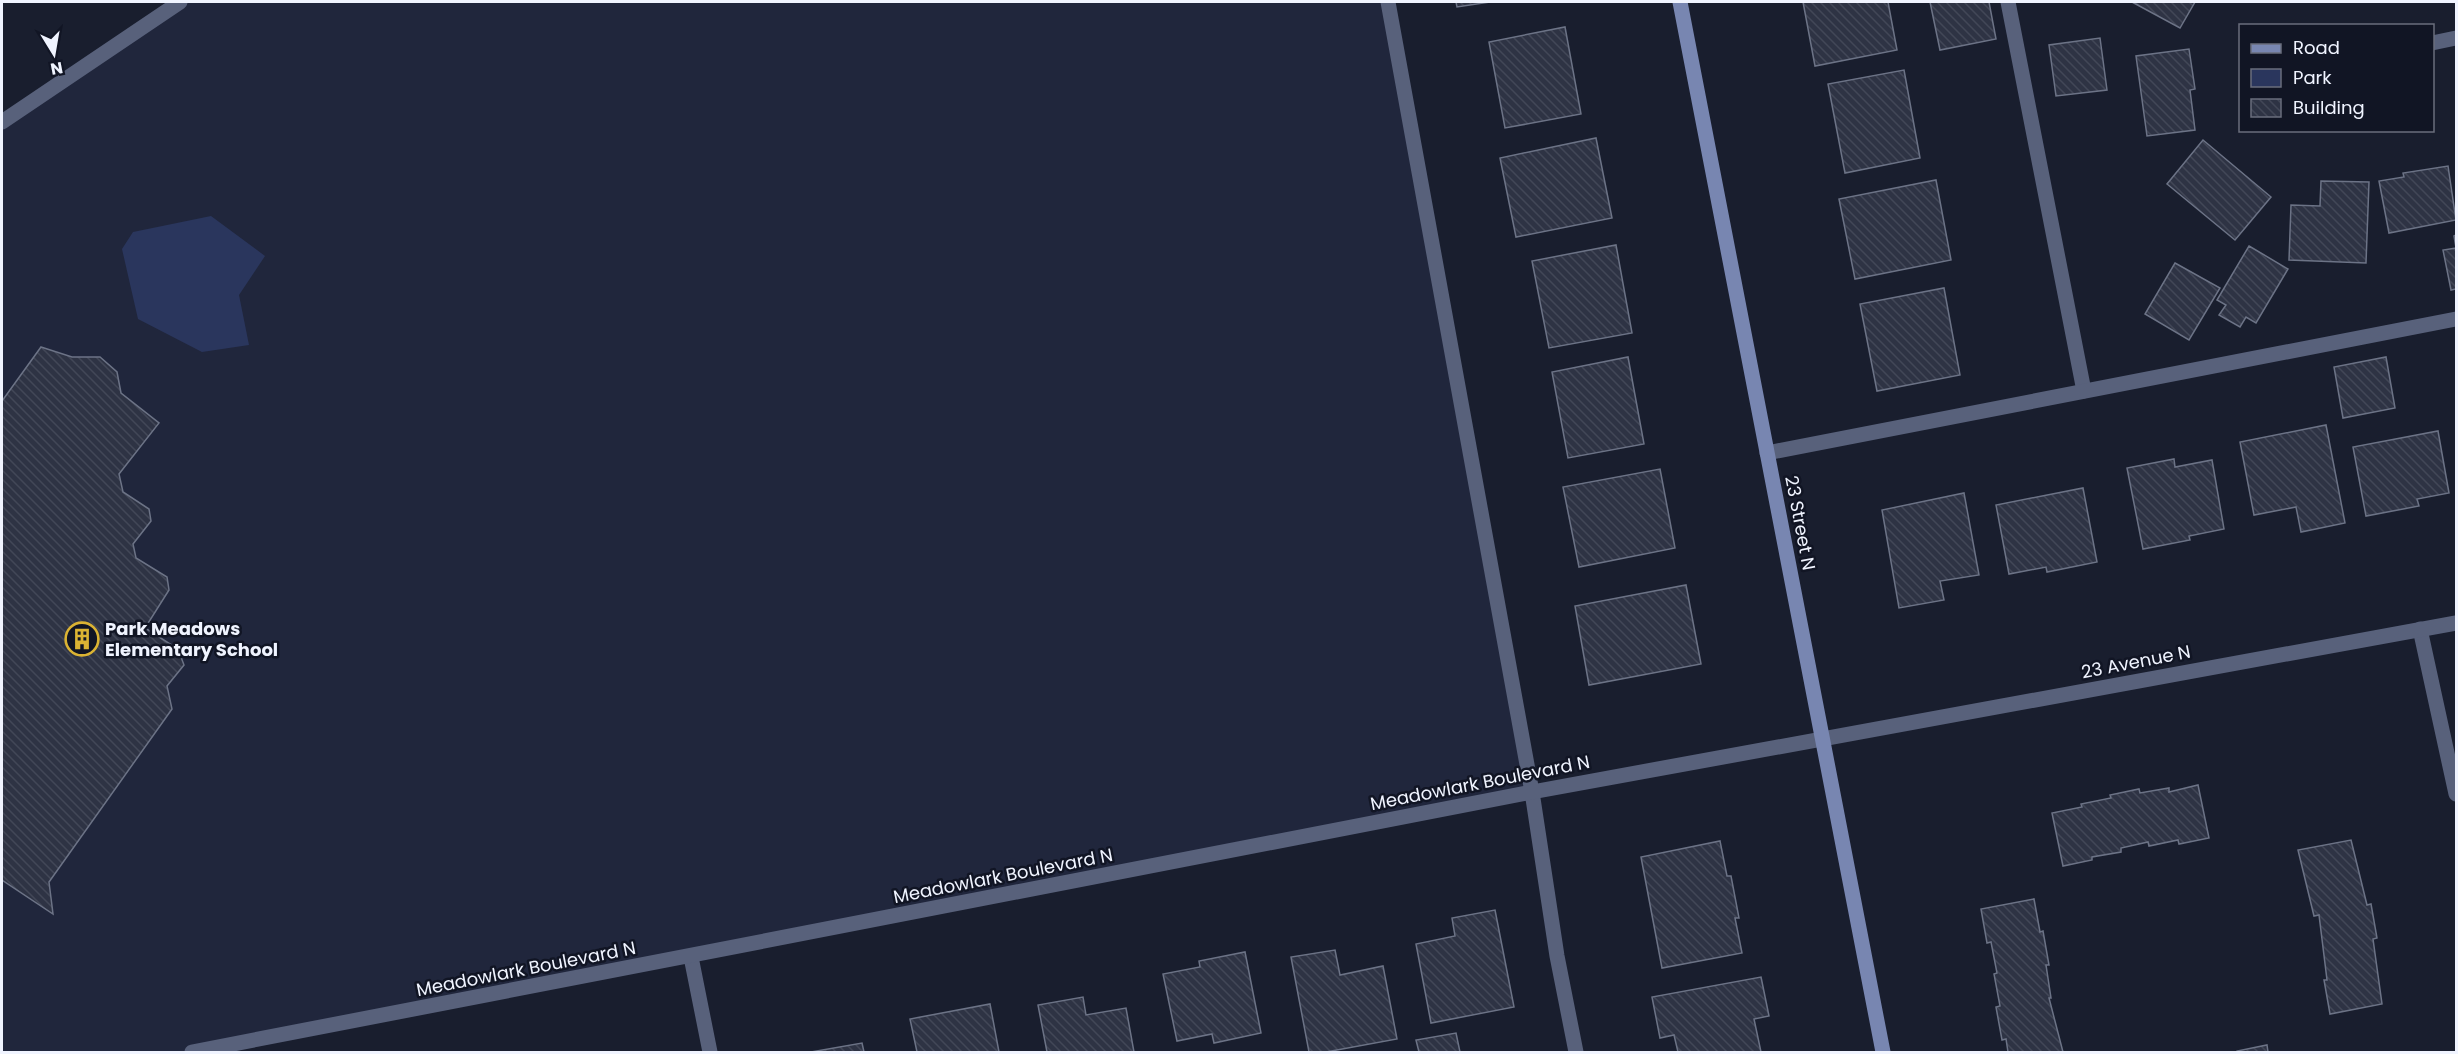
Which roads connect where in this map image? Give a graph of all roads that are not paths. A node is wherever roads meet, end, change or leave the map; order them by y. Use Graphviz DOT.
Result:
graph roads {
  1 [pos="180,2"];
  2 [pos="1388,2"];
  3 [pos="1680,2"];
  4 [pos="2008,2"];
  5 [pos="2457,38"];
  6 [pos="2434,43"];
  7 [pos="2,122"];
  8 [pos="2457,319"];
  9 [pos="2084,391"];
  10 [pos="1767,453"];
  11 [pos="2457,623"];
  12 [pos="2420,630"];
  13 [pos="1823,740"];
  14 [pos="1532,792"];
  15 [pos="2457,794"];
  16 [pos="691,957"];
  17 [pos="192,1053"];
  18 [pos="710,1053"];
  19 [pos="1576,1053"];
  20 [pos="1883,1053"];
  1 -- 7 [label="street"];
  2 -- 14 [label="street"];
  3 -- 10 [label="street, 23 Street N"];
  4 -- 9 [label="street"];
  5 -- 6 [label="street"];
  8 -- 9 [label="street"];
  9 -- 10 [label="street"];
  10 -- 13 [label="street, 23 Street N"];
  11 -- 12 [label="street, 23 Avenue N"];
  12 -- 13 [label="street, 23 Avenue N"];
  12 -- 15 [label="street"];
  13 -- 14 [label="street, Meadowlark Boulevard N"];
  13 -- 20 [label="street, 23 Street N"];
  14 -- 16 [label="street, Meadowlark Boulevard N"];
  14 -- 19 [label="street"];
  16 -- 17 [label="street, Meadowlark Boulevard N"];
  16 -- 18 [label="street"];
}
